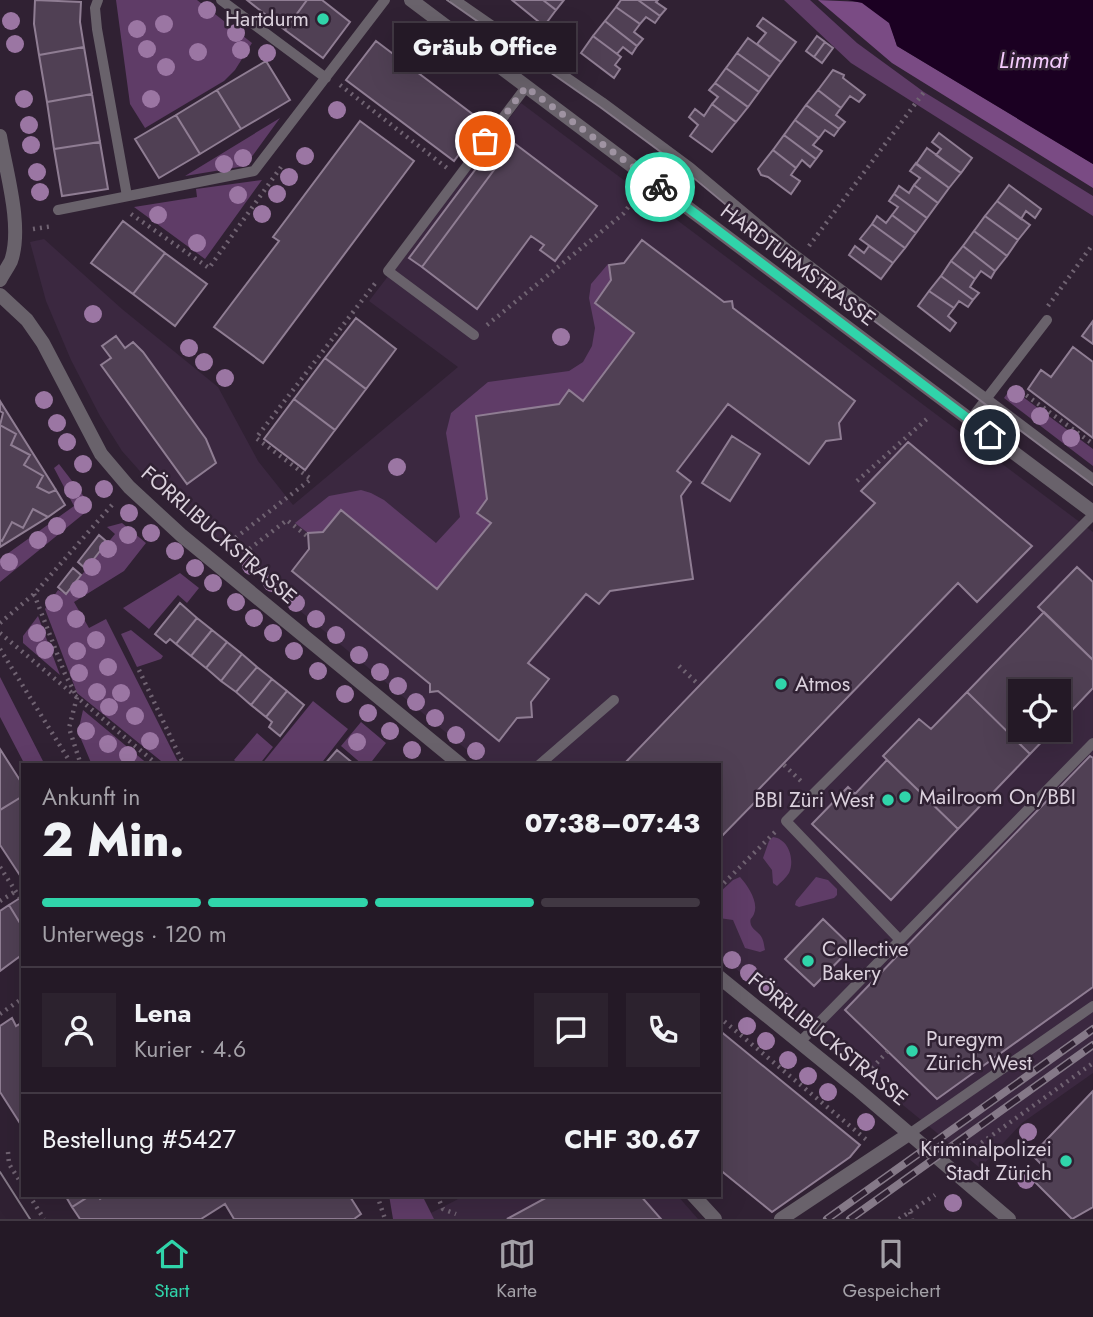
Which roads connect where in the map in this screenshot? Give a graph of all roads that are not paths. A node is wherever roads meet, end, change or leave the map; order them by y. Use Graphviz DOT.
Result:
graph roads {
  1 [pos="98,0"];
  2 [pos="221,0"];
  3 [pos="385,0"];
  4 [pos="411,0"];
  5 [pos="455,0"];
  6 [pos="326,78"];
  7 [pos="526,87"];
  8 [pos="0,136"];
  9 [pos="127,197"];
  10 [pos="58,210"];
  11 [pos="0,280"];
  12 [pos="0,295"];
  13 [pos="1047,320"];
  14 [pos="474,335"];
  15 [pos="986,399"];
  16 [pos="970,420"];
  17 [pos="1093,479"];
  18 [pos="1093,513"];
  19 [pos="614,700"];
  20 [pos="1093,743"];
  21 [pos="459,763"];
  22 [pos="541,763"];
  23 [pos="899,939"];
  24 [pos="721,979"];
  25 [pos="1093,1006"];
  26 [pos="800,1042"];
  27 [pos="909,1133"];
  28 [pos="695,1197"];
  29 [pos="715,1219"];
  30 [pos="781,1219"];
  31 [pos="1009,1219"];
  1 -- 9 [label="lane"];
  2 -- 6 [label="lane"];
  3 -- 6 [label="lane"];
  4 -- 7 [label="street, HARDTURMSTRASSE"];
  5 -- 15 [label="lane, HARDTURMSTRASSE"];
  6 -- 9 [label="lane"];
  7 -- 14 [label="lane"];
  7 -- 16 [label="street, HARDTURMSTRASSE"];
  8 -- 11 [label="street"];
  9 -- 10 [label="lane"];
  12 -- 21 [label="street, FÖRRLIBUCKSTRASSE"];
  13 -- 15 [label="lane"];
  15 -- 16 [label="lane"];
  15 -- 17 [label="lane, HARDTURMSTRASSE"];
  16 -- 18 [label="street, HARDTURMSTRASSE"];
  18 -- 23 [label="lane"];
  19 -- 22 [label="lane"];
  20 -- 23 [label="lane"];
  23 -- 26 [label="lane"];
  24 -- 26 [label="street, FÖRRLIBUCKSTRASSE"];
  25 -- 27 [label="lane"];
  26 -- 27 [label="street, FÖRRLIBUCKSTRASSE"];
  27 -- 30 [label="street, FÖRRLIBUCKSTRASSE"];
  27 -- 31 [label="street, FÖRRLIBUCKSTRASSE"];
  28 -- 29 [label="street"];
}
